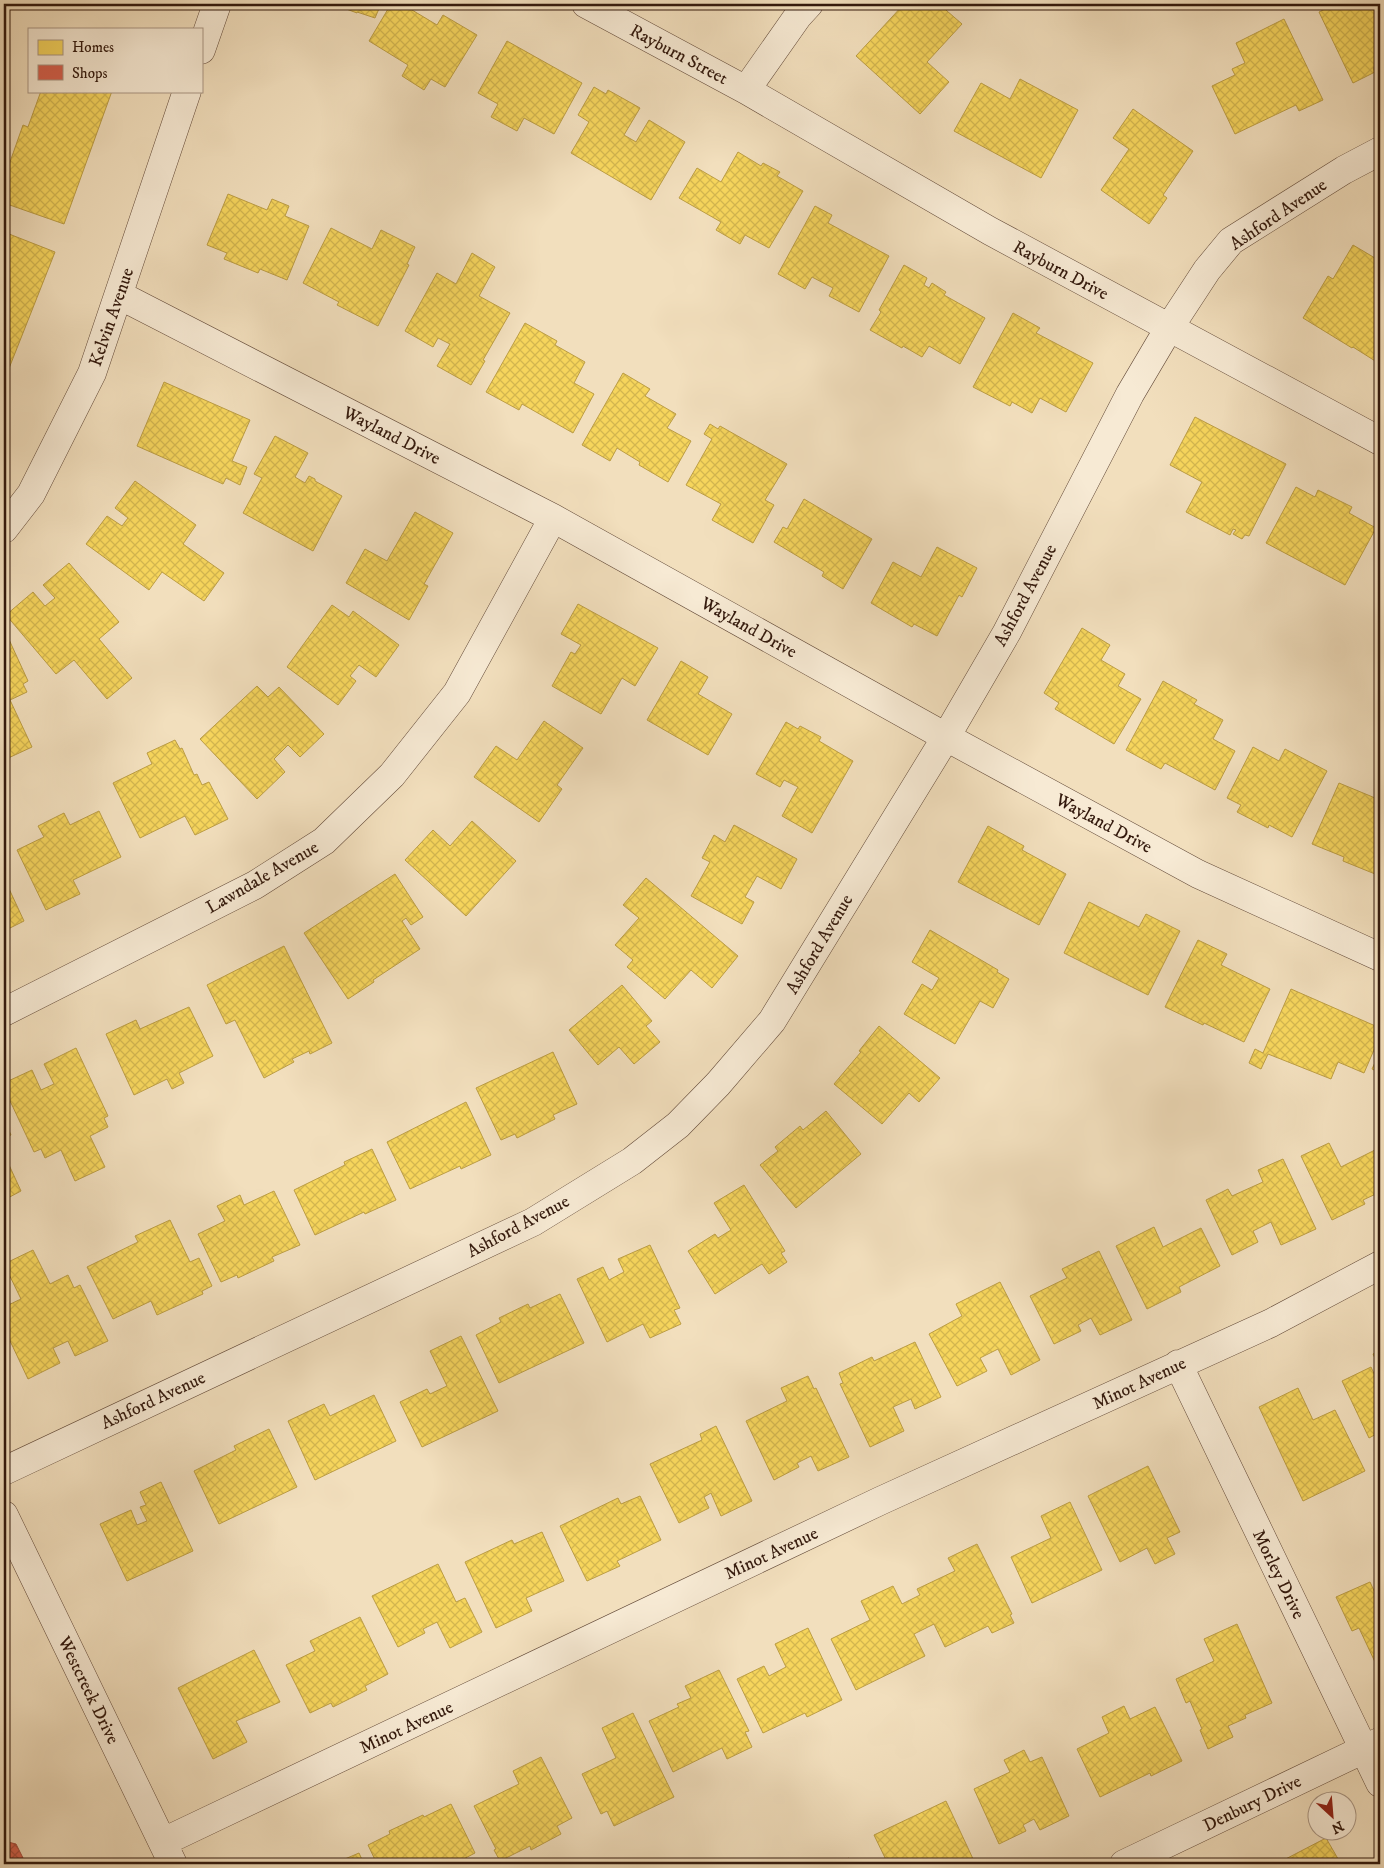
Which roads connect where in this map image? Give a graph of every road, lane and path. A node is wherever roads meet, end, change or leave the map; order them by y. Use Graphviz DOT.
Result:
graph roads {
  1 [pos="217,4"];
  2 [pos="586,4"];
  3 [pos="809,4"];
  4 [pos="202,47"];
  5 [pos="746,90"];
  6 [pos="187,92"];
  7 [pos="1380,151"];
  8 [pos="119,295"];
  9 [pos="1169,328"];
  10 [pos="1380,441"];
  11 [pos="553,518"];
  12 [pos="4,529"];
  13 [pos="946,737"];
  14 [pos="1380,957"];
  15 [pos="4,1012"];
  16 [pos="1380,1265"];
  17 [pos="1178,1364"];
  18 [pos="4,1471"];
  19 [pos="4,1515"];
  20 [pos="1372,1745"];
  21 [pos="1380,1783"];
  22 [pos="168,1853"];
  23 [pos="1124,1864"];
  1 -- 4 [label="street"];
  2 -- 5 [label="street, Rayburn Street"];
  3 -- 5 [label="street"];
  5 -- 9 [label="street, Rayburn Drive"];
  6 -- 8 [label="street, Kelvin Avenue"];
  7 -- 9 [label="street, Ashford Avenue"];
  8 -- 11 [label="street, Wayland Drive"];
  8 -- 12 [label="street, Kelvin Avenue"];
  9 -- 10 [label="street, Rayburn Drive"];
  9 -- 13 [label="street, Ashford Avenue"];
  11 -- 13 [label="street, Wayland Drive"];
  11 -- 15 [label="street, Lawndale Avenue"];
  13 -- 14 [label="street, Wayland Drive"];
  13 -- 18 [label="street, Ashford Avenue"];
  16 -- 17 [label="street, Minot Avenue"];
  17 -- 20 [label="street, Morley Drive"];
  17 -- 22 [label="street, Minot Avenue"];
  19 -- 22 [label="street, Westcreek Drive"];
  20 -- 21 [label="street, Morley Drive"];
  20 -- 23 [label="street, Denbury Drive"];
}
